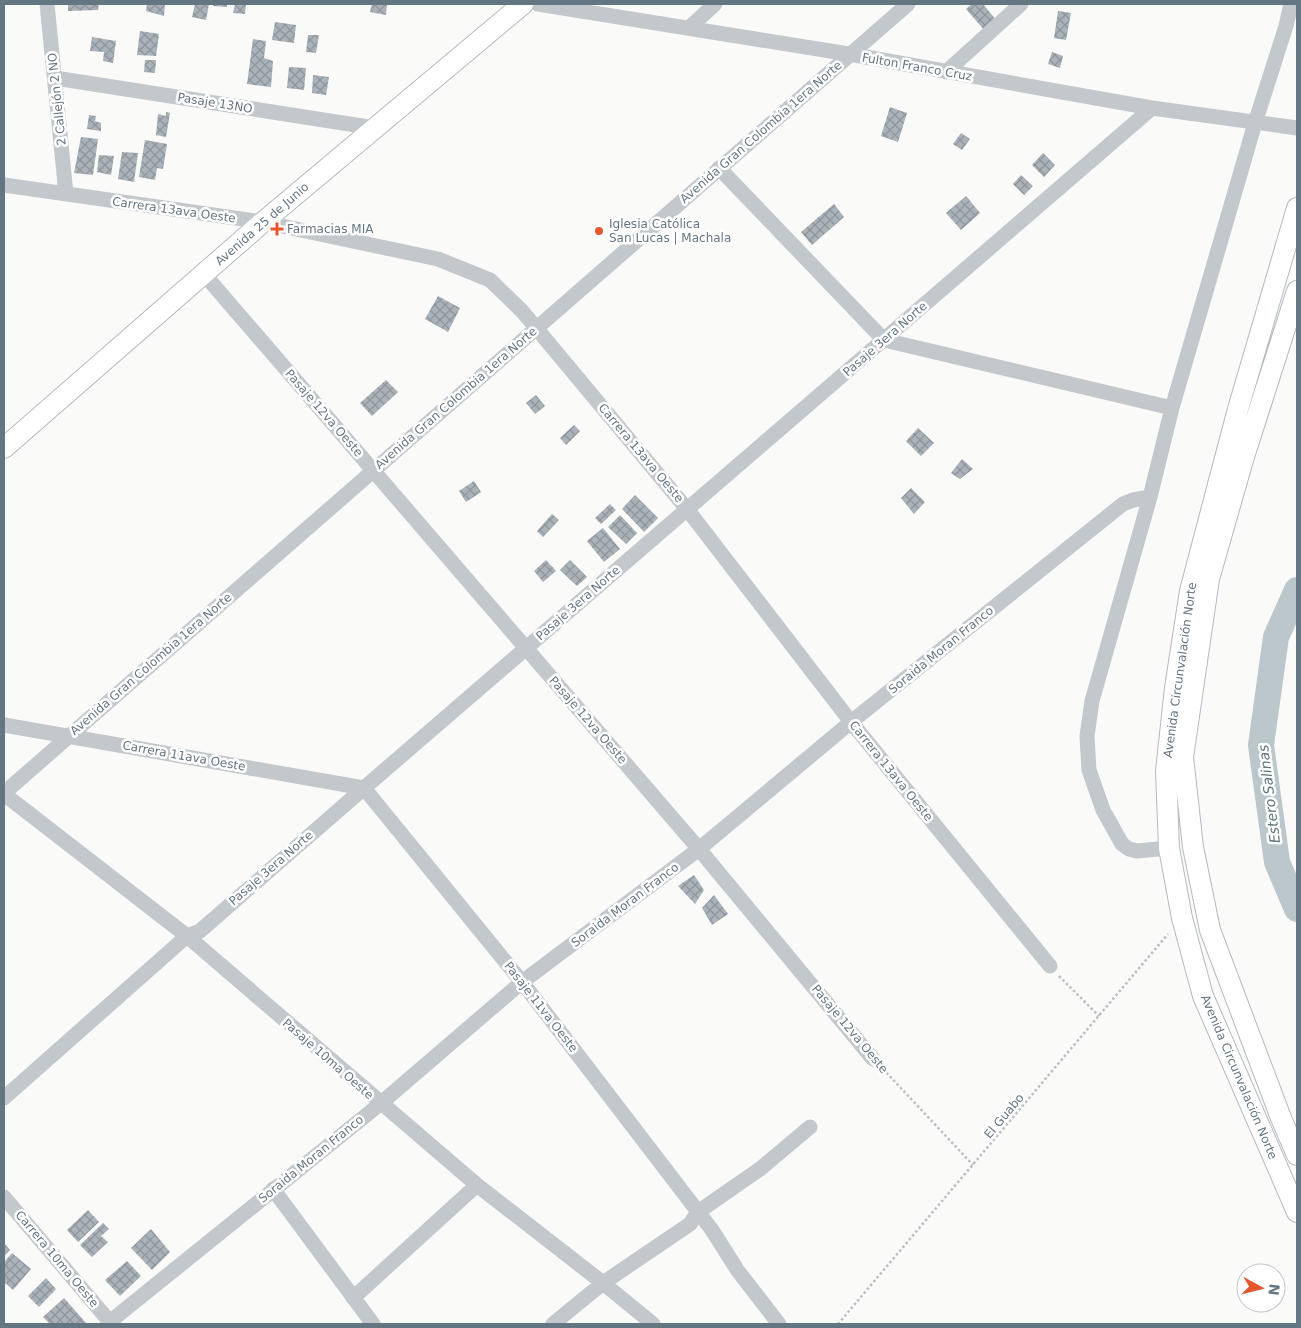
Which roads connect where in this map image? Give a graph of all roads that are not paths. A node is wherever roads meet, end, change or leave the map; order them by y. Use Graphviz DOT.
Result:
graph roads {
  1 [pos="47,4"];
  2 [pos="522,4"];
  3 [pos="538,4"];
  4 [pos="716,4"];
  5 [pos="908,4"];
  6 [pos="1021,4"];
  7 [pos="1291,4"];
  8 [pos="689,28"];
  9 [pos="849,54"];
  10 [pos="946,72"];
  11 [pos="55,78"];
  12 [pos="1152,108"];
  13 [pos="1255,122"];
  14 [pos="376,128"];
  15 [pos="1297,128"];
  16 [pos="719,168"];
  17 [pos="4,185"];
  18 [pos="66,194"];
  19 [pos="1297,208"];
  20 [pos="262,222"];
  21 [pos="204,274"];
  22 [pos="1297,291"];
  23 [pos="536,328"];
  24 [pos="884,340"];
  25 [pos="1172,408"];
  26 [pos="4,448"];
  27 [pos="373,470"];
  28 [pos="1150,497"];
  29 [pos="687,509"];
  30 [pos="1219,515"];
  31 [pos="526,647"];
  32 [pos="851,722"];
  33 [pos="4,725"];
  34 [pos="68,736"];
  35 [pos="364,788"];
  36 [pos="4,793"];
  37 [pos="1169,848"];
  38 [pos="699,849"];
  39 [pos="1210,930"];
  40 [pos="187,936"];
  41 [pos="1187,939"];
  42 [pos="1050,966"];
  43 [pos="522,982"];
  44 [pos="873,1059"];
  45 [pos="4,1098"];
  46 [pos="380,1104"];
  47 [pos="810,1127"];
  48 [pos="1297,1155"];
  49 [pos="477,1185"];
  50 [pos="273,1189"];
  51 [pos="4,1196"];
  52 [pos="698,1212"];
  53 [pos="1297,1212"];
  54 [pos="603,1283"];
  55 [pos="353,1298"];
  56 [pos="109,1323"];
  57 [pos="373,1324"];
  58 [pos="554,1324"];
  59 [pos="653,1324"];
  60 [pos="779,1324"];
  1 -- 11 [label="street, 2 Callejón 2 NO"];
  2 -- 14 [label="main road, Avenida 25 de Junio"];
  3 -- 8 [label="street, Fulton Franco Cruz"];
  4 -- 8 [label="street"];
  5 -- 9 [label="street, Avenida Gran Colombia 1era Norte"];
  6 -- 10 [label="street"];
  7 -- 13 [label="street"];
  8 -- 9 [label="street, Fulton Franco Cruz"];
  9 -- 10 [label="street, Fulton Franco Cruz"];
  9 -- 16 [label="street, Avenida Gran Colombia 1era Norte"];
  10 -- 12 [label="street, Fulton Franco Cruz"];
  11 -- 14 [label="street, Pasaje 13NO"];
  11 -- 18 [label="street, 2 Callejón 2 NO"];
  12 -- 13 [label="street, Fulton Franco Cruz"];
  12 -- 24 [label="street, Pasaje 3era Norte"];
  13 -- 15 [label="street, Fulton Franco Cruz"];
  13 -- 25 [label="street"];
  14 -- 20 [label="main road, Avenida 25 de Junio"];
  16 -- 23 [label="street, Avenida Gran Colombia 1era Norte"];
  16 -- 24 [label="street"];
  17 -- 18 [label="street, Carrera 13ava Oeste"];
  18 -- 20 [label="street, Carrera 13ava Oeste"];
  19 -- 30 [label="main road, Avenida Circunvalación Norte"];
  20 -- 21 [label="main road, Avenida 25 de Junio"];
  20 -- 23 [label="street, Carrera 13ava Oeste"];
  21 -- 26 [label="main road, Avenida 25 de Junio"];
  21 -- 27 [label="street, Pasaje 12va Oeste"];
  22 -- 30 [label="main road, Avenida Circunvalación Norte"];
  23 -- 27 [label="street, Avenida Gran Colombia 1era Norte"];
  23 -- 29 [label="street, Carrera 13ava Oeste"];
  24 -- 25 [label="street"];
  24 -- 29 [label="street, Pasaje 3era Norte"];
  25 -- 28 [label="street"];
  27 -- 31 [label="street, Pasaje 12va Oeste"];
  27 -- 34 [label="street, Avenida Gran Colombia 1era Norte"];
  28 -- 32 [label="street, Soraida Moran Franco"];
  28 -- 37 [label="street"];
  29 -- 31 [label="street, Pasaje 3era Norte"];
  29 -- 32 [label="street, Carrera 13ava Oeste"];
  30 -- 37 [label="main road, Avenida Circunvalación Norte"];
  30 -- 39 [label="main road, Avenida Circunvalación Norte"];
  31 -- 35 [label="street, Pasaje 3era Norte"];
  31 -- 38 [label="street, Pasaje 12va Oeste"];
  32 -- 38 [label="street, Soraida Moran Franco"];
  32 -- 42 [label="street, Carrera 13ava Oeste"];
  33 -- 34 [label="street, Carrera 11ava Oeste"];
  34 -- 35 [label="street, Carrera 11ava Oeste"];
  34 -- 36 [label="street, Avenida Gran Colombia 1era Norte"];
  35 -- 40 [label="street, Pasaje 3era Norte"];
  35 -- 43 [label="street, Pasaje 11va Oeste"];
  36 -- 40 [label="street, Pasaje 10ma Oeste"];
  37 -- 41 [label="main road, Avenida Circunvalación Norte"];
  38 -- 43 [label="street, Soraida Moran Franco"];
  38 -- 44 [label="street, Pasaje 12va Oeste"];
  39 -- 41 [label="main road"];
  39 -- 48 [label="main road, Avenida Circunvalación Norte"];
  40 -- 45 [label="street, Pasaje 3era Norte"];
  40 -- 46 [label="street, Pasaje 10ma Oeste"];
  41 -- 53 [label="main road, Avenida Circunvalación Norte"];
  43 -- 46 [label="street, Soraida Moran Franco"];
  43 -- 52 [label="street, Pasaje 11va Oeste"];
  46 -- 49 [label="street, Pasaje 10ma Oeste"];
  46 -- 50 [label="street, Soraida Moran Franco"];
  47 -- 52 [label="street"];
  49 -- 54 [label="street, Pasaje 10ma Oeste"];
  49 -- 55 [label="street"];
  50 -- 55 [label="street"];
  50 -- 56 [label="street, Soraida Moran Franco"];
  51 -- 56 [label="street, Carrera 10ma Oeste"];
  52 -- 54 [label="street"];
  52 -- 60 [label="street, Pasaje 11va Oeste"];
  54 -- 58 [label="street"];
  54 -- 59 [label="street, Pasaje 10ma Oeste"];
  55 -- 57 [label="street"];
}
